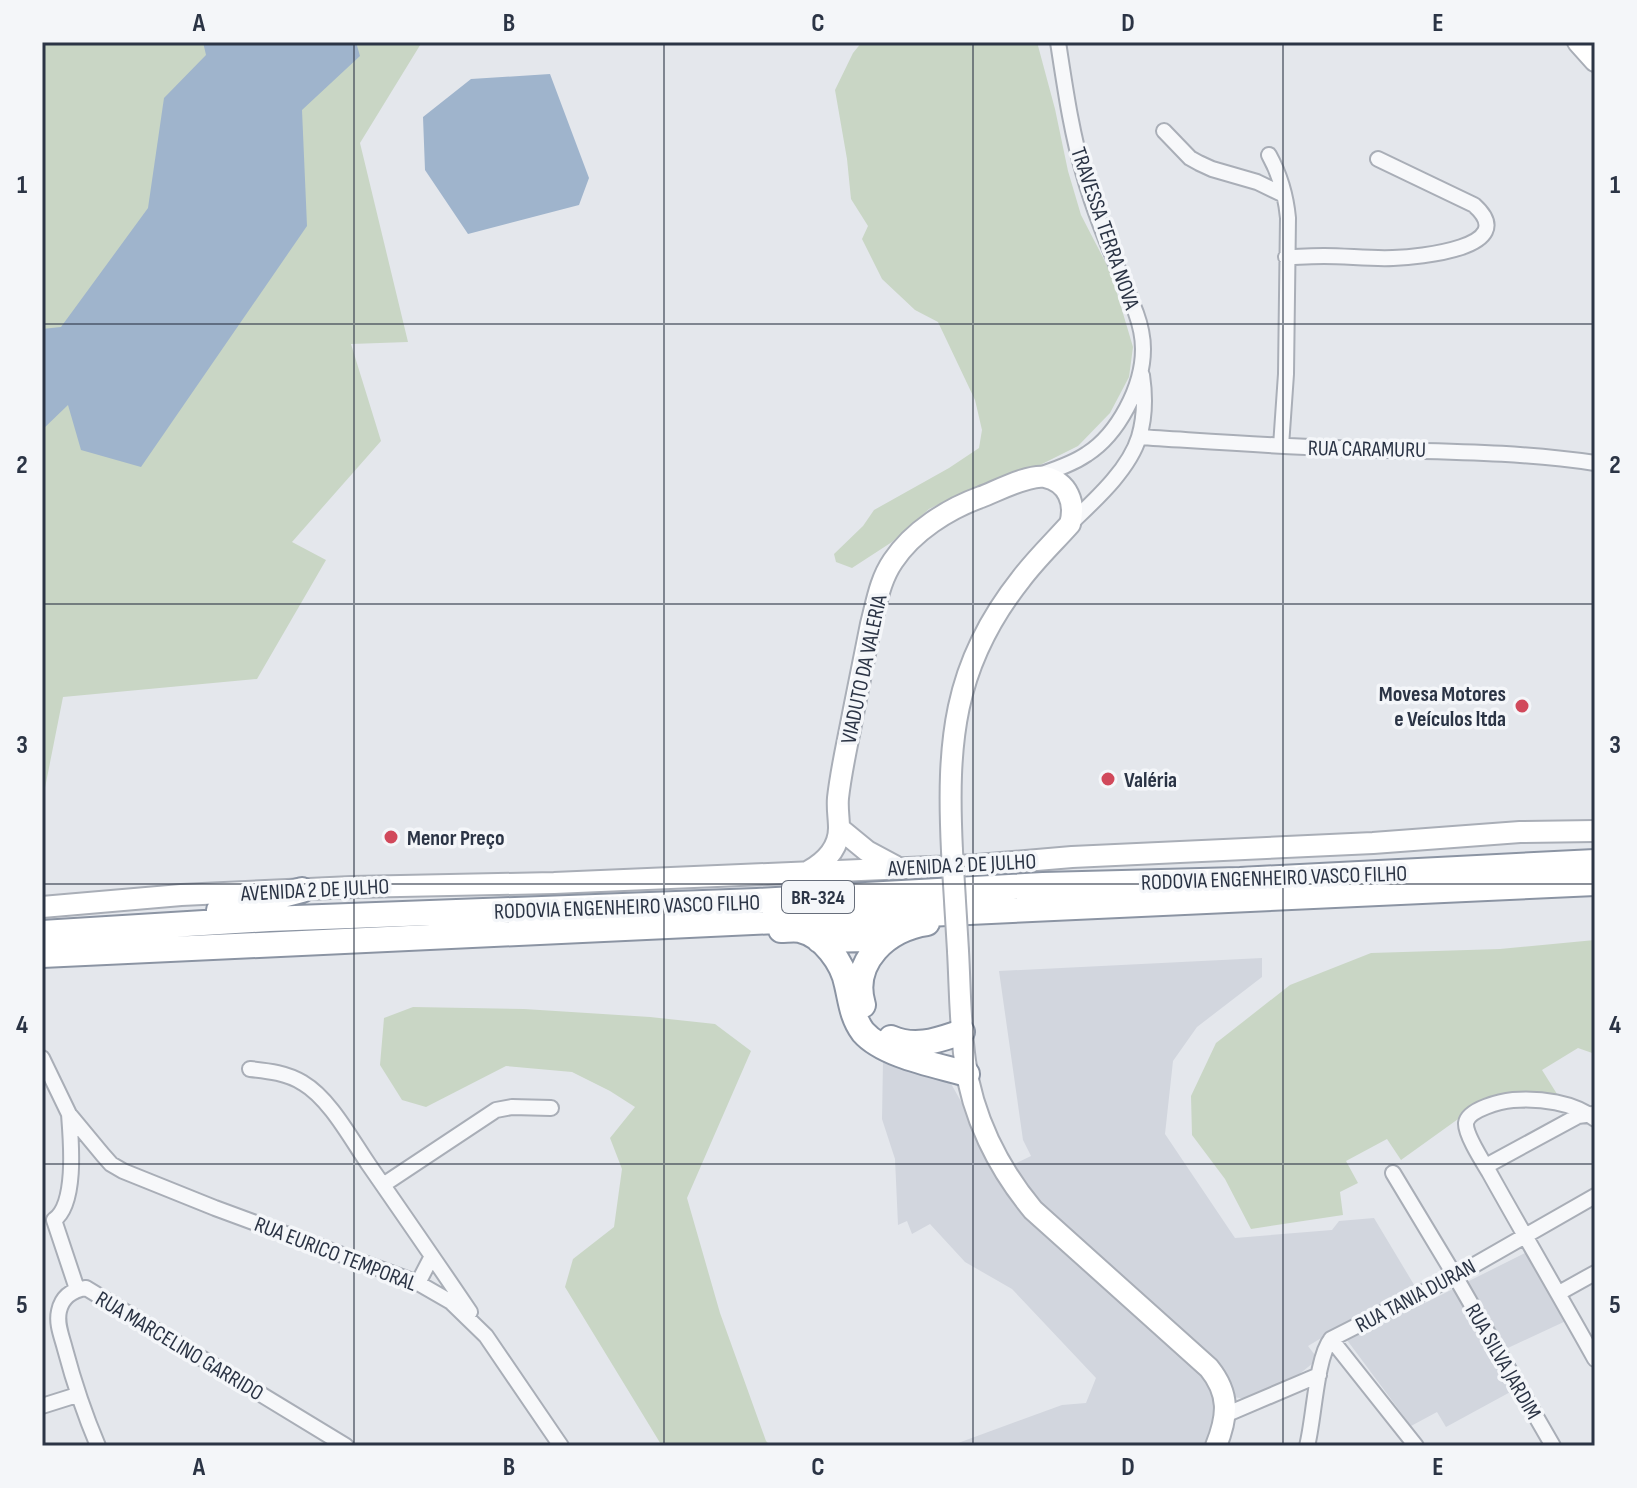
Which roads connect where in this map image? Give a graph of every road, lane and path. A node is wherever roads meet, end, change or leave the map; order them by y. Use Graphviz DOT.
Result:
graph roads {
  1 [pos="1578,42"];
  2 [pos="1061,44"];
  3 [pos="1595,61"];
  4 [pos="1164,131"];
  5 [pos="1269,155"];
  6 [pos="1378,159"];
  7 [pos="1284,195"];
  8 [pos="1286,257"];
  9 [pos="1141,366"];
  10 [pos="1139,437"];
  11 [pos="1281,446"];
  12 [pos="1595,463"];
  13 [pos="1035,476"];
  14 [pos="1070,524"];
  15 [pos="839,828"];
  16 [pos="1595,831"];
  17 [pos="1595,848"];
  18 [pos="1595,862"];
  19 [pos="899,867"];
  20 [pos="1495,867"];
  21 [pos="809,871"];
  22 [pos="1595,883"];
  23 [pos="302,890"];
  24 [pos="42,907"];
  25 [pos="1017,910"];
  26 [pos="700,924"];
  27 [pos="42,933"];
  28 [pos="890,936"];
  29 [pos="819,940"];
  30 [pos="42,955"];
  31 [pos="962,1032"];
  32 [pos="42,1058"];
  33 [pos="250,1069"];
  34 [pos="967,1074"];
  35 [pos="551,1108"];
  36 [pos="69,1114"];
  37 [pos="1593,1115"];
  38 [pos="1486,1166"];
  39 [pos="1393,1173"];
  40 [pos="383,1185"];
  41 [pos="1595,1196"];
  42 [pos="48,1218"];
  43 [pos="1524,1236"];
  44 [pos="432,1256"];
  45 [pos="1595,1273"];
  46 [pos="1455,1276"];
  47 [pos="418,1283"];
  48 [pos="77,1289"];
  49 [pos="1559,1293"];
  50 [pos="486,1336"];
  51 [pos="1331,1339"];
  52 [pos="1595,1359"];
  53 [pos="1319,1375"];
  54 [pos="77,1395"];
  55 [pos="42,1406"];
  56 [pos="1225,1415"];
  57 [pos="98,1446"];
  58 [pos="346,1446"];
  59 [pos="561,1446"];
  60 [pos="1216,1446"];
  61 [pos="1307,1446"];
  62 [pos="1416,1446"];
  63 [pos="1553,1446"];
  1 -- 3 [label="main road"];
  2 -- 9 [label="street, TRAVESSA TERRA NOVA"];
  4 -- 7 [label="street"];
  5 -- 7 [label="street"];
  6 -- 8 [label="street"];
  7 -- 8 [label="street"];
  8 -- 11 [label="street"];
  9 -- 10 [label="street"];
  9 -- 13 [label="street"];
  10 -- 11 [label="street, RUA CARAMURU"];
  10 -- 14 [label="street"];
  11 -- 12 [label="street, RUA CARAMURU"];
  13 -- 14 [label="main road"];
  13 -- 15 [label="main road, VIADUTO DA VALERIA"];
  14 -- 31 [label="main road, bridge"];
  15 -- 19 [label="main road"];
  15 -- 21 [label="main road, VIADUTO DA VALERIA"];
  16 -- 19 [label="main road, AVENIDA 2 DE JULHO"];
  17 -- 20 [label="highway"];
  18 -- 20 [label="highway, RODOVIA ENGENHEIRO VASCO FILHO / BR-324"];
  19 -- 21 [label="main road, AVENIDA 2 DE JULHO"];
  20 -- 27 [label="highway, RODOVIA ENGENHEIRO VASCO FILHO / BR-324"];
  21 -- 23 [label="main road, AVENIDA 2 DE JULHO"];
  22 -- 25 [label="highway, RODOVIA ENGENHEIRO VASCO FILHO / BR-324"];
  23 -- 24 [label="main road, AVENIDA 2 DE JULHO"];
  23 -- 27 [label="highway"];
  25 -- 26 [label="highway, RODOVIA ENGENHEIRO VASCO FILHO / BR-324"];
  25 -- 28 [label="highway"];
  26 -- 29 [label="highway"];
  26 -- 30 [label="highway, RODOVIA ENGENHEIRO VASCO FILHO / BR-324"];
  28 -- 29 [label="highway"];
  28 -- 31 [label="highway"];
  29 -- 34 [label="highway"];
  31 -- 34 [label="main road"];
  32 -- 36 [label="street, RUA EURICO TEMPORAL"];
  33 -- 40 [label="street"];
  34 -- 56 [label="main road"];
  35 -- 40 [label="street"];
  36 -- 42 [label="street, RUA EURICO TEMPORAL"];
  36 -- 47 [label="street, RUA EURICO TEMPORAL"];
  37 -- 38 [label="street"];
  37 -- 38 [label="street"];
  38 -- 43 [label="street"];
  39 -- 46 [label="street, RUA SILVA JARDIM"];
  40 -- 44 [label="street"];
  41 -- 43 [label="street, RUA TANIA DURAN"];
  42 -- 48 [label="street"];
  43 -- 46 [label="street, RUA TANIA DURAN"];
  43 -- 49 [label="street"];
  44 -- 47 [label="street"];
  44 -- 50 [label="street"];
  45 -- 49 [label="street"];
  46 -- 51 [label="street, RUA TANIA DURAN"];
  46 -- 63 [label="street, RUA SILVA JARDIM"];
  47 -- 50 [label="street, RUA EURICO TEMPORAL"];
  48 -- 54 [label="street, RUA MARCELINO GARRIDO"];
  48 -- 58 [label="street, RUA MARCELINO GARRIDO"];
  49 -- 52 [label="street"];
  50 -- 59 [label="street, RUA EURICO TEMPORAL"];
  51 -- 53 [label="street, RUA TANIA DURAN"];
  51 -- 62 [label="street"];
  53 -- 56 [label="street"];
  53 -- 61 [label="street, RUA TANIA DURAN"];
  54 -- 55 [label="street"];
  54 -- 57 [label="street, RUA MARCELINO GARRIDO"];
  56 -- 60 [label="main road"];
}
